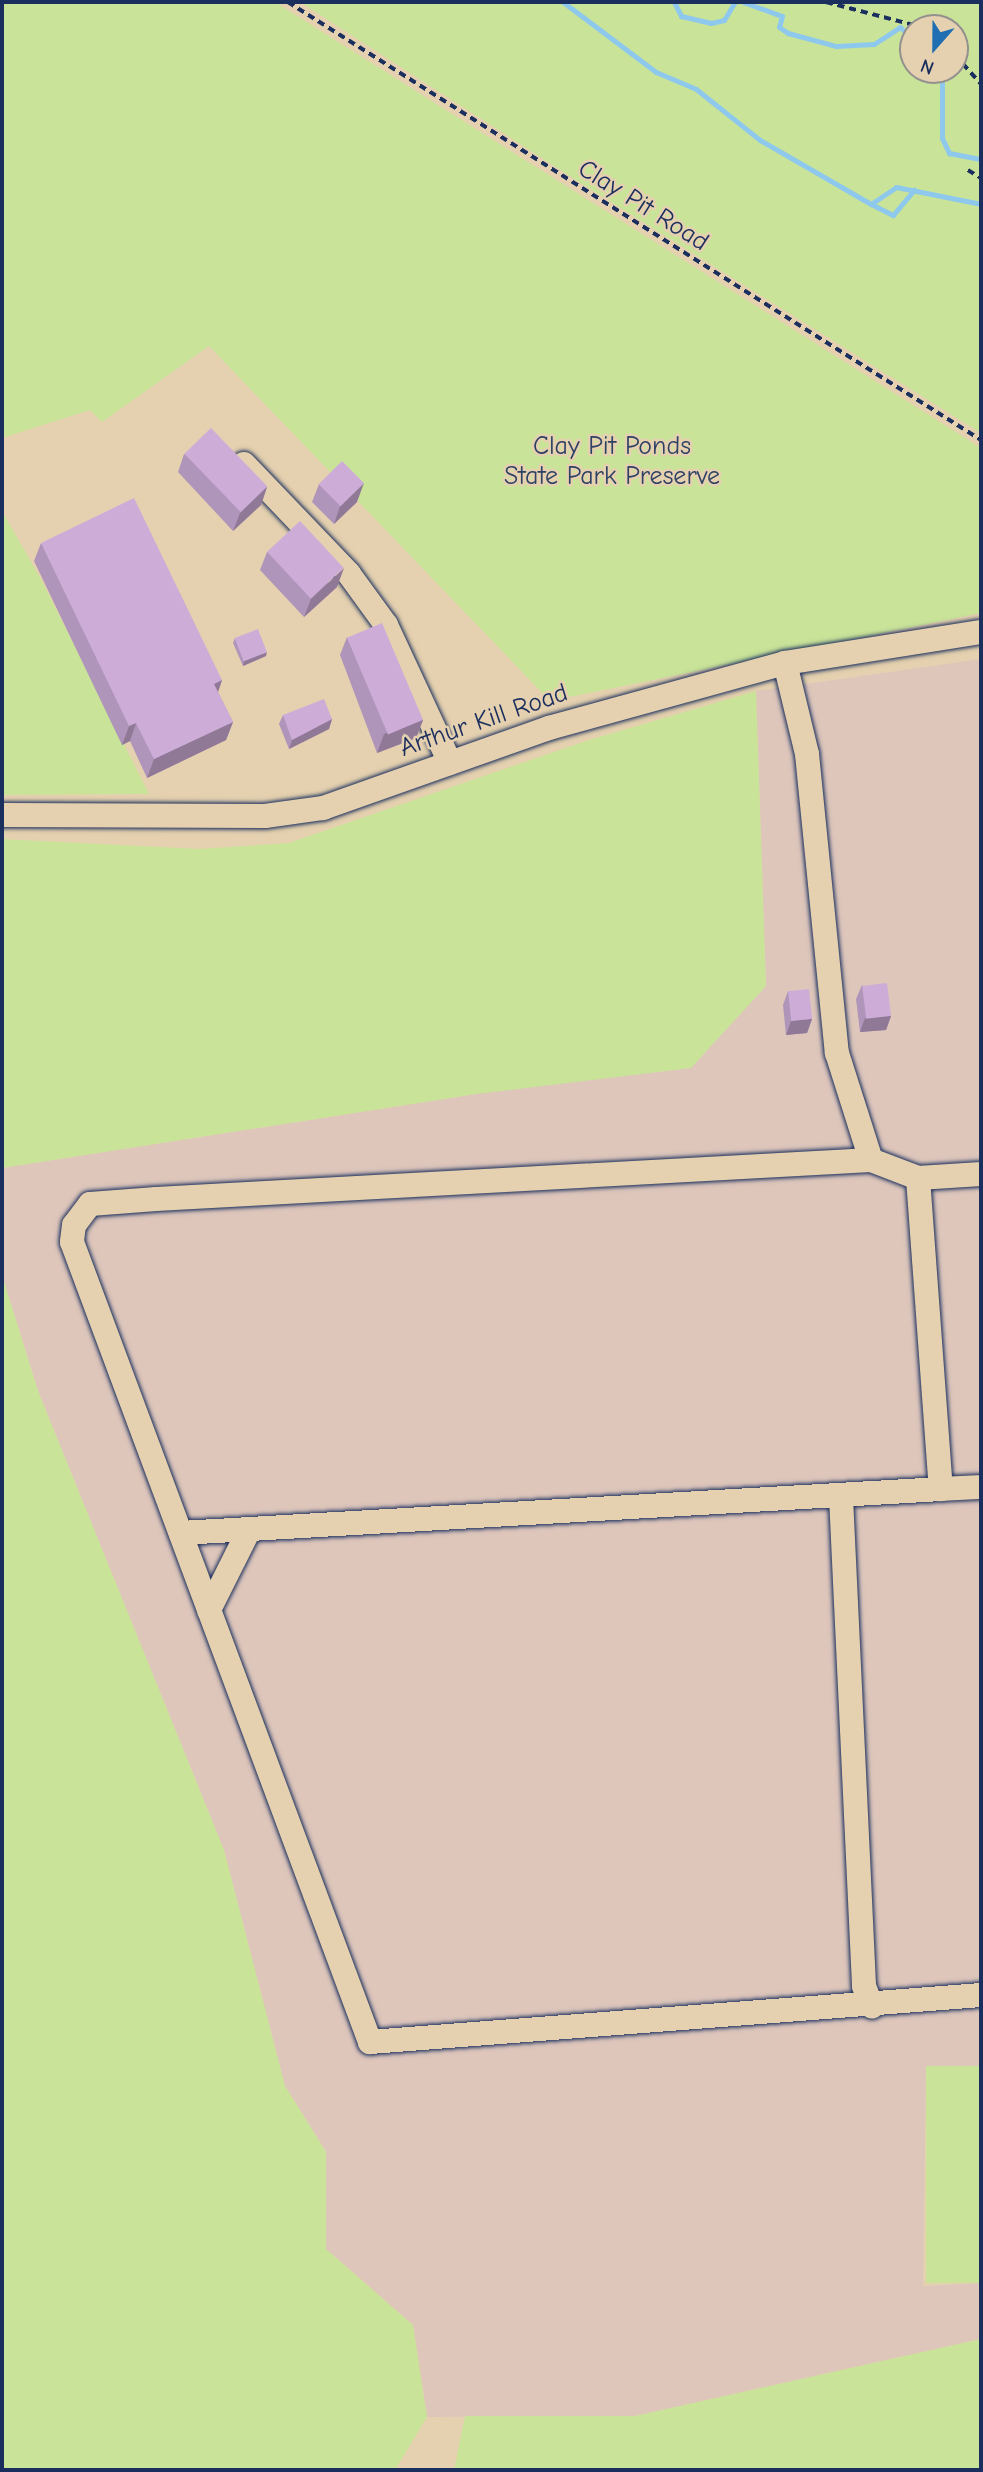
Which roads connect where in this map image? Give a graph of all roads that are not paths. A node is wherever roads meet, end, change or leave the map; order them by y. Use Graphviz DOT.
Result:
graph roads {
  1 [pos="230,450"];
  2 [pos="981,632"];
  3 [pos="785,663"];
  4 [pos="450,762"];
  5 [pos="2,815"];
  6 [pos="871,1160"];
  7 [pos="981,1174"];
  8 [pos="918,1178"];
  9 [pos="981,1487"];
  10 [pos="941,1489"];
  11 [pos="841,1497"];
  12 [pos="249,1530"];
  13 [pos="181,1533"];
  14 [pos="209,1610"];
  15 [pos="981,1995"];
  16 [pos="872,2007"];
  1 -- 4 [label="street"];
  2 -- 3 [label="street, Arthur Kill Road"];
  3 -- 4 [label="street, Arthur Kill Road"];
  3 -- 6 [label="street"];
  4 -- 5 [label="street, Arthur Kill Road"];
  6 -- 8 [label="street"];
  6 -- 13 [label="street"];
  7 -- 8 [label="street"];
  8 -- 10 [label="street"];
  9 -- 10 [label="street"];
  10 -- 11 [label="street"];
  11 -- 12 [label="street"];
  11 -- 16 [label="street"];
  12 -- 13 [label="street"];
  12 -- 14 [label="street"];
  13 -- 14 [label="street"];
  14 -- 16 [label="street"];
  15 -- 16 [label="street"];
}
